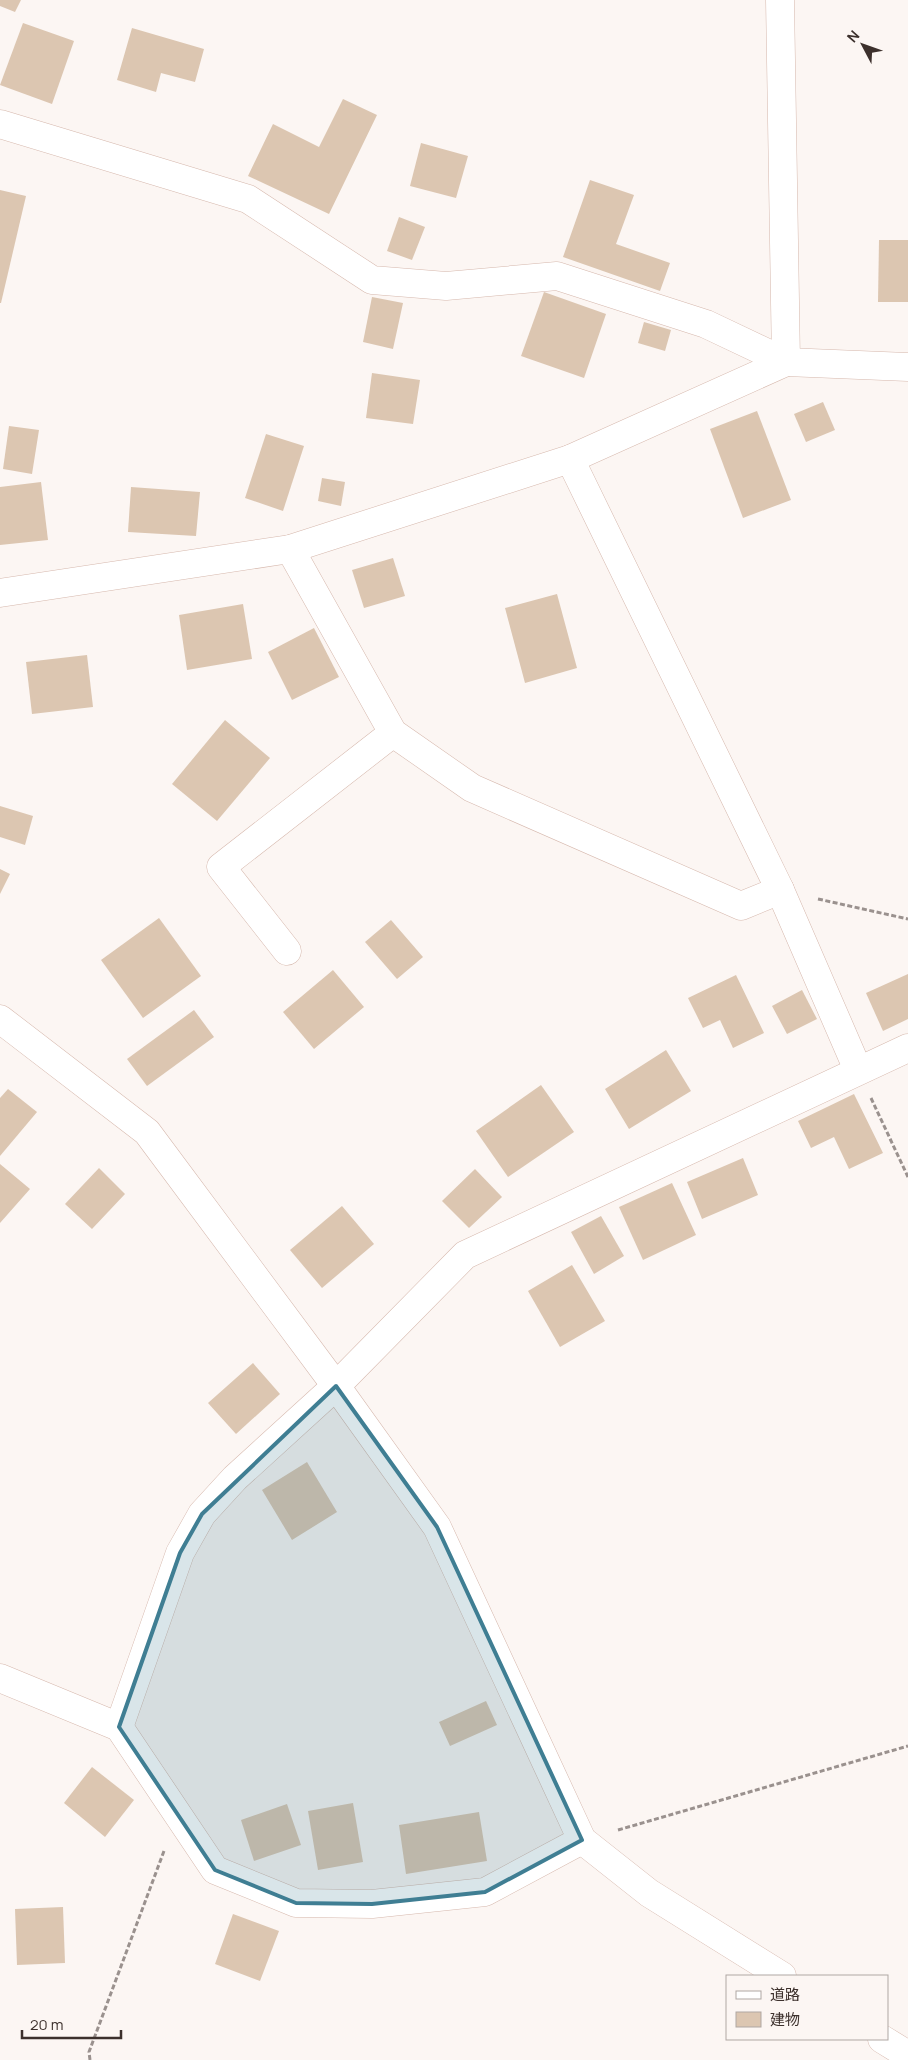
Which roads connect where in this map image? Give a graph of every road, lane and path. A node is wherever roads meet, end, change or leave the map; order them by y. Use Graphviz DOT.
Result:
graph roads {
  1 [pos="780,0"];
  2 [pos="0,124"];
  3 [pos="786,362"];
  4 [pos="908,367"];
  5 [pos="570,459"];
  6 [pos="290,549"];
  7 [pos="0,593"];
  8 [pos="393,733"];
  9 [pos="780,890"];
  10 [pos="908,919"];
  11 [pos="287,951"];
  12 [pos="0,1019"];
  13 [pos="908,1048"];
  14 [pos="858,1070"];
  15 [pos="908,1177"];
  16 [pos="336,1386"];
  17 [pos="0,1678"];
  18 [pos="119,1726"];
  19 [pos="908,1746"];
  20 [pos="178,1812"];
  21 [pos="582,1840"];
  22 [pos="780,1975"];
  23 [pos="884,2040"];
  24 [pos="908,2055"];
  25 [pos="90,2060"];
  1 -- 3 [label="street"];
  2 -- 3 [label="street"];
  3 -- 4 [label="street"];
  3 -- 5 [label="street"];
  5 -- 6 [label="street"];
  5 -- 9 [label="street"];
  6 -- 7 [label="street"];
  6 -- 8 [label="street"];
  8 -- 9 [label="street"];
  8 -- 11 [label="street"];
  9 -- 10 [label="path"];
  9 -- 14 [label="street"];
  12 -- 16 [label="street"];
  13 -- 14 [label="street"];
  14 -- 15 [label="path"];
  14 -- 16 [label="street"];
  16 -- 18 [label="street"];
  16 -- 21 [label="street"];
  17 -- 18 [label="street"];
  18 -- 20 [label="street"];
  19 -- 21 [label="path"];
  20 -- 21 [label="street"];
  20 -- 25 [label="path"];
  21 -- 22 [label="street"];
  23 -- 24 [label="street"];
}
